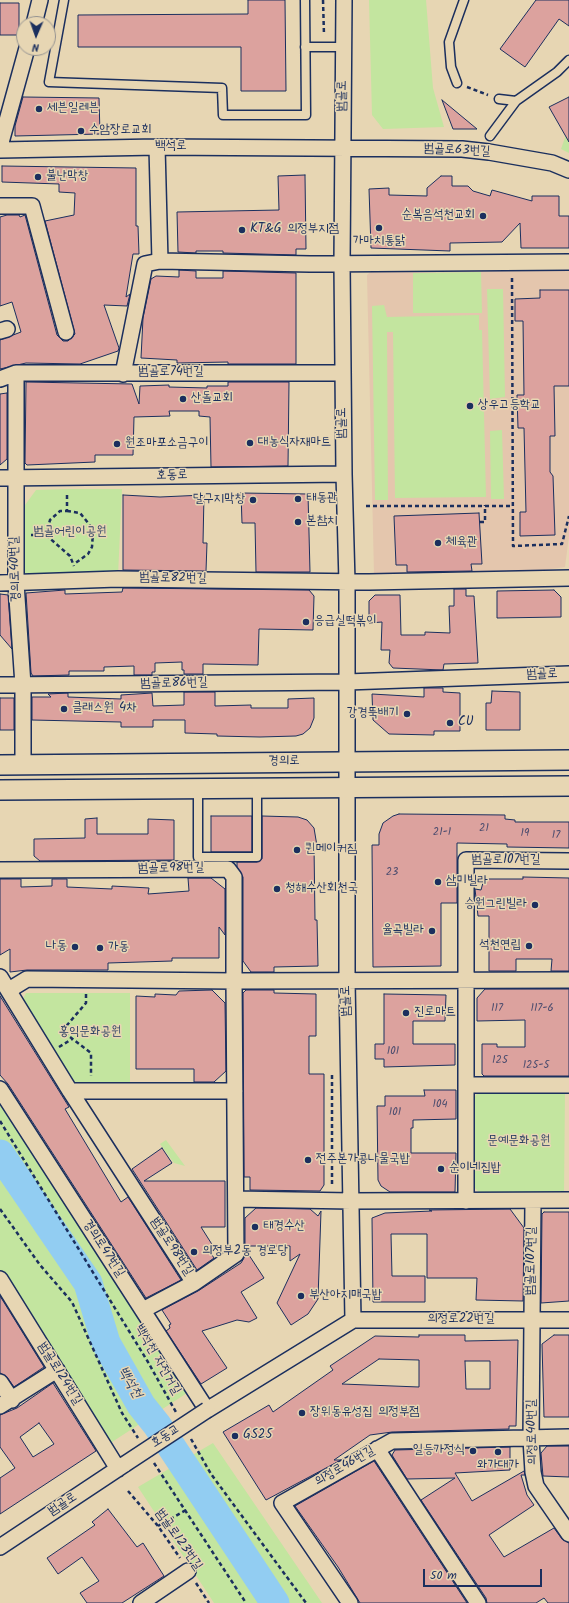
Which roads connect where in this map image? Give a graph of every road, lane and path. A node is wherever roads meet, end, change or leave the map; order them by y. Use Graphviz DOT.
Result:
graph roads {
  1 [pos="40,0"];
  2 [pos="64,0"];
  3 [pos="305,0"];
  4 [pos="323,0"];
  5 [pos="344,0"];
  6 [pos="464,0"];
  7 [pos="36,16"];
  8 [pos="324,46"];
  9 [pos="305,47"];
  10 [pos="344,47"];
  11 [pos="25,56"];
  12 [pos="569,60"];
  13 [pos="457,84"];
  14 [pos="500,99"];
  15 [pos="516,101"];
  16 [pos="490,136"];
  17 [pos="0,146"];
  18 [pos="157,147"];
  19 [pos="342,148"];
  20 [pos="0,150"];
  21 [pos="569,170"];
  22 [pos="0,206"];
  23 [pos="160,261"];
  24 [pos="569,262"];
  25 [pos="342,264"];
  26 [pos="512,272"];
  27 [pos="66,332"];
  28 [pos="16,373"];
  29 [pos="343,373"];
  30 [pos="123,374"];
  31 [pos="0,379"];
  32 [pos="344,474"];
  33 [pos="7,478"];
  34 [pos="68,478"];
  35 [pos="485,505"];
  36 [pos="366,506"];
  37 [pos="513,506"];
  38 [pos="67,511"];
  39 [pos="569,516"];
  40 [pos="480,522"];
  41 [pos="15,535"];
  42 [pos="46,535"];
  43 [pos="74,565"];
  44 [pos="569,578"];
  45 [pos="74,581"];
  46 [pos="347,582"];
  47 [pos="0,583"];
  48 [pos="16,583"];
  49 [pos="569,674"];
  50 [pos="347,682"];
  51 [pos="0,685"];
  52 [pos="22,685"];
  53 [pos="569,760"];
  54 [pos="346,762"];
  55 [pos="23,764"];
  56 [pos="0,765"];
  57 [pos="569,786"];
  58 [pos="257,788"];
  59 [pos="347,788"];
  60 [pos="198,789"];
  61 [pos="0,790"];
  62 [pos="569,861"];
  63 [pos="0,870"];
  64 [pos="0,977"];
  65 [pos="86,980"];
  66 [pos="466,980"];
  67 [pos="569,980"];
  68 [pos="234,981"];
  69 [pos="347,981"];
  70 [pos="9,990"];
  71 [pos="332,1070"];
  72 [pos="466,1085"];
  73 [pos="569,1085"];
  74 [pos="0,1089"];
  75 [pos="70,1091"];
  76 [pos="91,1091"];
  77 [pos="235,1091"];
  78 [pos="0,1121"];
  79 [pos="332,1189"];
  80 [pos="236,1199"];
  81 [pos="569,1200"];
  82 [pos="351,1201"];
  83 [pos="466,1201"];
  84 [pos="533,1201"];
  85 [pos="0,1209"];
  86 [pos="0,1279"];
  87 [pos="194,1283"];
  88 [pos="143,1310"];
  89 [pos="353,1320"];
  90 [pos="569,1320"];
  91 [pos="532,1321"];
  92 [pos="57,1370"];
  93 [pos="0,1382"];
  94 [pos="6,1403"];
  95 [pos="207,1410"];
  96 [pos="177,1415"];
  97 [pos="188,1434"];
  98 [pos="569,1437"];
  99 [pos="139,1439"];
  100 [pos="531,1439"];
  101 [pos="377,1448"];
  102 [pos="151,1458"];
  103 [pos="122,1466"];
  104 [pos="128,1491"];
  105 [pos="186,1510"];
  106 [pos="158,1526"];
  107 [pos="569,1534"];
  108 [pos="0,1547"];
  109 [pos="188,1572"];
  110 [pos="141,1603"];
  111 [pos="209,1603"];
  112 [pos="246,1603"];
  113 [pos="306,1603"];
  114 [pos="350,1603"];
  115 [pos="478,1603"];
  1 -- 7 [label="street"];
  2 -- 9 [label="lane"];
  3 -- 9 [label="lane"];
  4 -- 8 [label="path"];
  5 -- 10 [label="street, 범골로"];
  6 -- 13 [label="lane"];
  8 -- 9 [label="lane"];
  8 -- 10 [label="lane"];
  10 -- 19 [label="street, 범골로"];
  11 -- 17 [label="street"];
  12 -- 15 [label="lane"];
  13 -- 14 [label="path"];
  14 -- 15 [label="lane"];
  15 -- 16 [label="lane"];
  18 -- 19 [label="street, 백석로"];
  18 -- 20 [label="street, 백석로"];
  18 -- 23 [label="street"];
  19 -- 21 [label="street, 범골로63번길"];
  19 -- 25 [label="street, 범골로"];
  22 -- 27 [label="street"];
  23 -- 25 [label="street"];
  23 -- 30 [label="street"];
  24 -- 25 [label="street"];
  25 -- 29 [label="street, 범골로"];
  26 -- 37 [label="path"];
  28 -- 30 [label="street, 범골로74번길"];
  28 -- 31 [label="street, 범골로74번길"];
  28 -- 33 [label="street, 경의로40번길"];
  29 -- 30 [label="street, 범골로74번길"];
  29 -- 32 [label="street, 범골로"];
  32 -- 34 [label="street, 호동로"];
  32 -- 46 [label="street, 범골로"];
  33 -- 34 [label="street, 호동로"];
  33 -- 41 [label="street, 경의로40번길"];
  34 -- 38 [label="path"];
  35 -- 36 [label="path"];
  35 -- 37 [label="path"];
  35 -- 40 [label="path"];
  37 -- 39 [label="path"];
  38 -- 42 [label="path"];
  38 -- 43 [label="path"];
  41 -- 42 [label="path"];
  41 -- 48 [label="street, 경의로40번길"];
  42 -- 43 [label="path"];
  43 -- 45 [label="path"];
  44 -- 46 [label="street"];
  45 -- 46 [label="street, 범골로82번길"];
  45 -- 48 [label="street, 범골로82번길"];
  46 -- 50 [label="street, 범골로"];
  47 -- 48 [label="street, 범골로82번길"];
  48 -- 52 [label="street, 경의로40번길"];
  49 -- 50 [label="street, 범골로"];
  50 -- 52 [label="street, 범골로86번길"];
  50 -- 54 [label="street, 범골로"];
  51 -- 52 [label="street, 범골로86번길"];
  52 -- 55 [label="street, 경의로40번길"];
  53 -- 54 [label="street, 경의로"];
  54 -- 55 [label="street, 경의로"];
  54 -- 59 [label="street, 범골로"];
  55 -- 56 [label="street, 경의로"];
  57 -- 59 [label="street, 경의로"];
  58 -- 59 [label="street, 경의로"];
  58 -- 60 [label="street, 경의로"];
  58 -- 60 [label="lane"];
  59 -- 69 [label="street, 범골로"];
  60 -- 61 [label="street, 경의로"];
  62 -- 66 [label="street, 범골로107번길"];
  63 -- 68 [label="street, 범골로98번길"];
  64 -- 70 [label="street, 범골로98번길"];
  65 -- 68 [label="street"];
  65 -- 70 [label="street"];
  65 -- 76 [label="path"];
  66 -- 67 [label="street"];
  66 -- 69 [label="street"];
  66 -- 72 [label="street, 범골로107번길"];
  68 -- 69 [label="street"];
  68 -- 77 [label="street, 범골로98번길"];
  69 -- 82 [label="street, 범골로"];
  70 -- 75 [label="street, 범골로98번길"];
  71 -- 79 [label="path"];
  72 -- 73 [label="street"];
  72 -- 83 [label="street, 범골로107번길"];
  74 -- 88 [label="street, 경의로47번길"];
  75 -- 76 [label="street"];
  75 -- 87 [label="street, 범골로98번길"];
  76 -- 77 [label="street"];
  77 -- 80 [label="street, 범골로98번길"];
  78 -- 96 [label="path, 백석천 자전거길"];
  80 -- 82 [label="street"];
  80 -- 87 [label="street, 범골로98번길"];
  81 -- 84 [label="street"];
  82 -- 83 [label="street"];
  82 -- 89 [label="street, 범골로"];
  83 -- 84 [label="street"];
  84 -- 91 [label="street, 범골로107번길"];
  85 -- 99 [label="path"];
  86 -- 92 [label="street, 범골로124번길"];
  87 -- 88 [label="street"];
  88 -- 95 [label="street, 경의로47번길"];
  89 -- 91 [label="street, 의정로22번길"];
  89 -- 95 [label="street, 호동교"];
  90 -- 91 [label="street, 의정로22번길"];
  91 -- 100 [label="street, 의정로40번길"];
  92 -- 94 [label="street"];
  92 -- 103 [label="street, 범골로124번길"];
  93 -- 94 [label="street"];
  95 -- 103 [label="street, 호동교, bridge"];
  97 -- 113 [label="path"];
  98 -- 100 [label="street, 의정로46번길"];
  100 -- 101 [label="street, 의정로46번길"];
  100 -- 107 [label="street, 의정로40번길"];
  101 -- 114 [label="street, 의정로46번길"];
  101 -- 115 [label="street"];
  102 -- 105 [label="path"];
  103 -- 108 [label="street, 범골로"];
  104 -- 106 [label="path, 범골로123번길"];
  105 -- 106 [label="path"];
  105 -- 112 [label="path"];
  106 -- 109 [label="path, 범골로123번길"];
  109 -- 110 [label="street"];
  109 -- 111 [label="path, 범골로123번길"];
}
